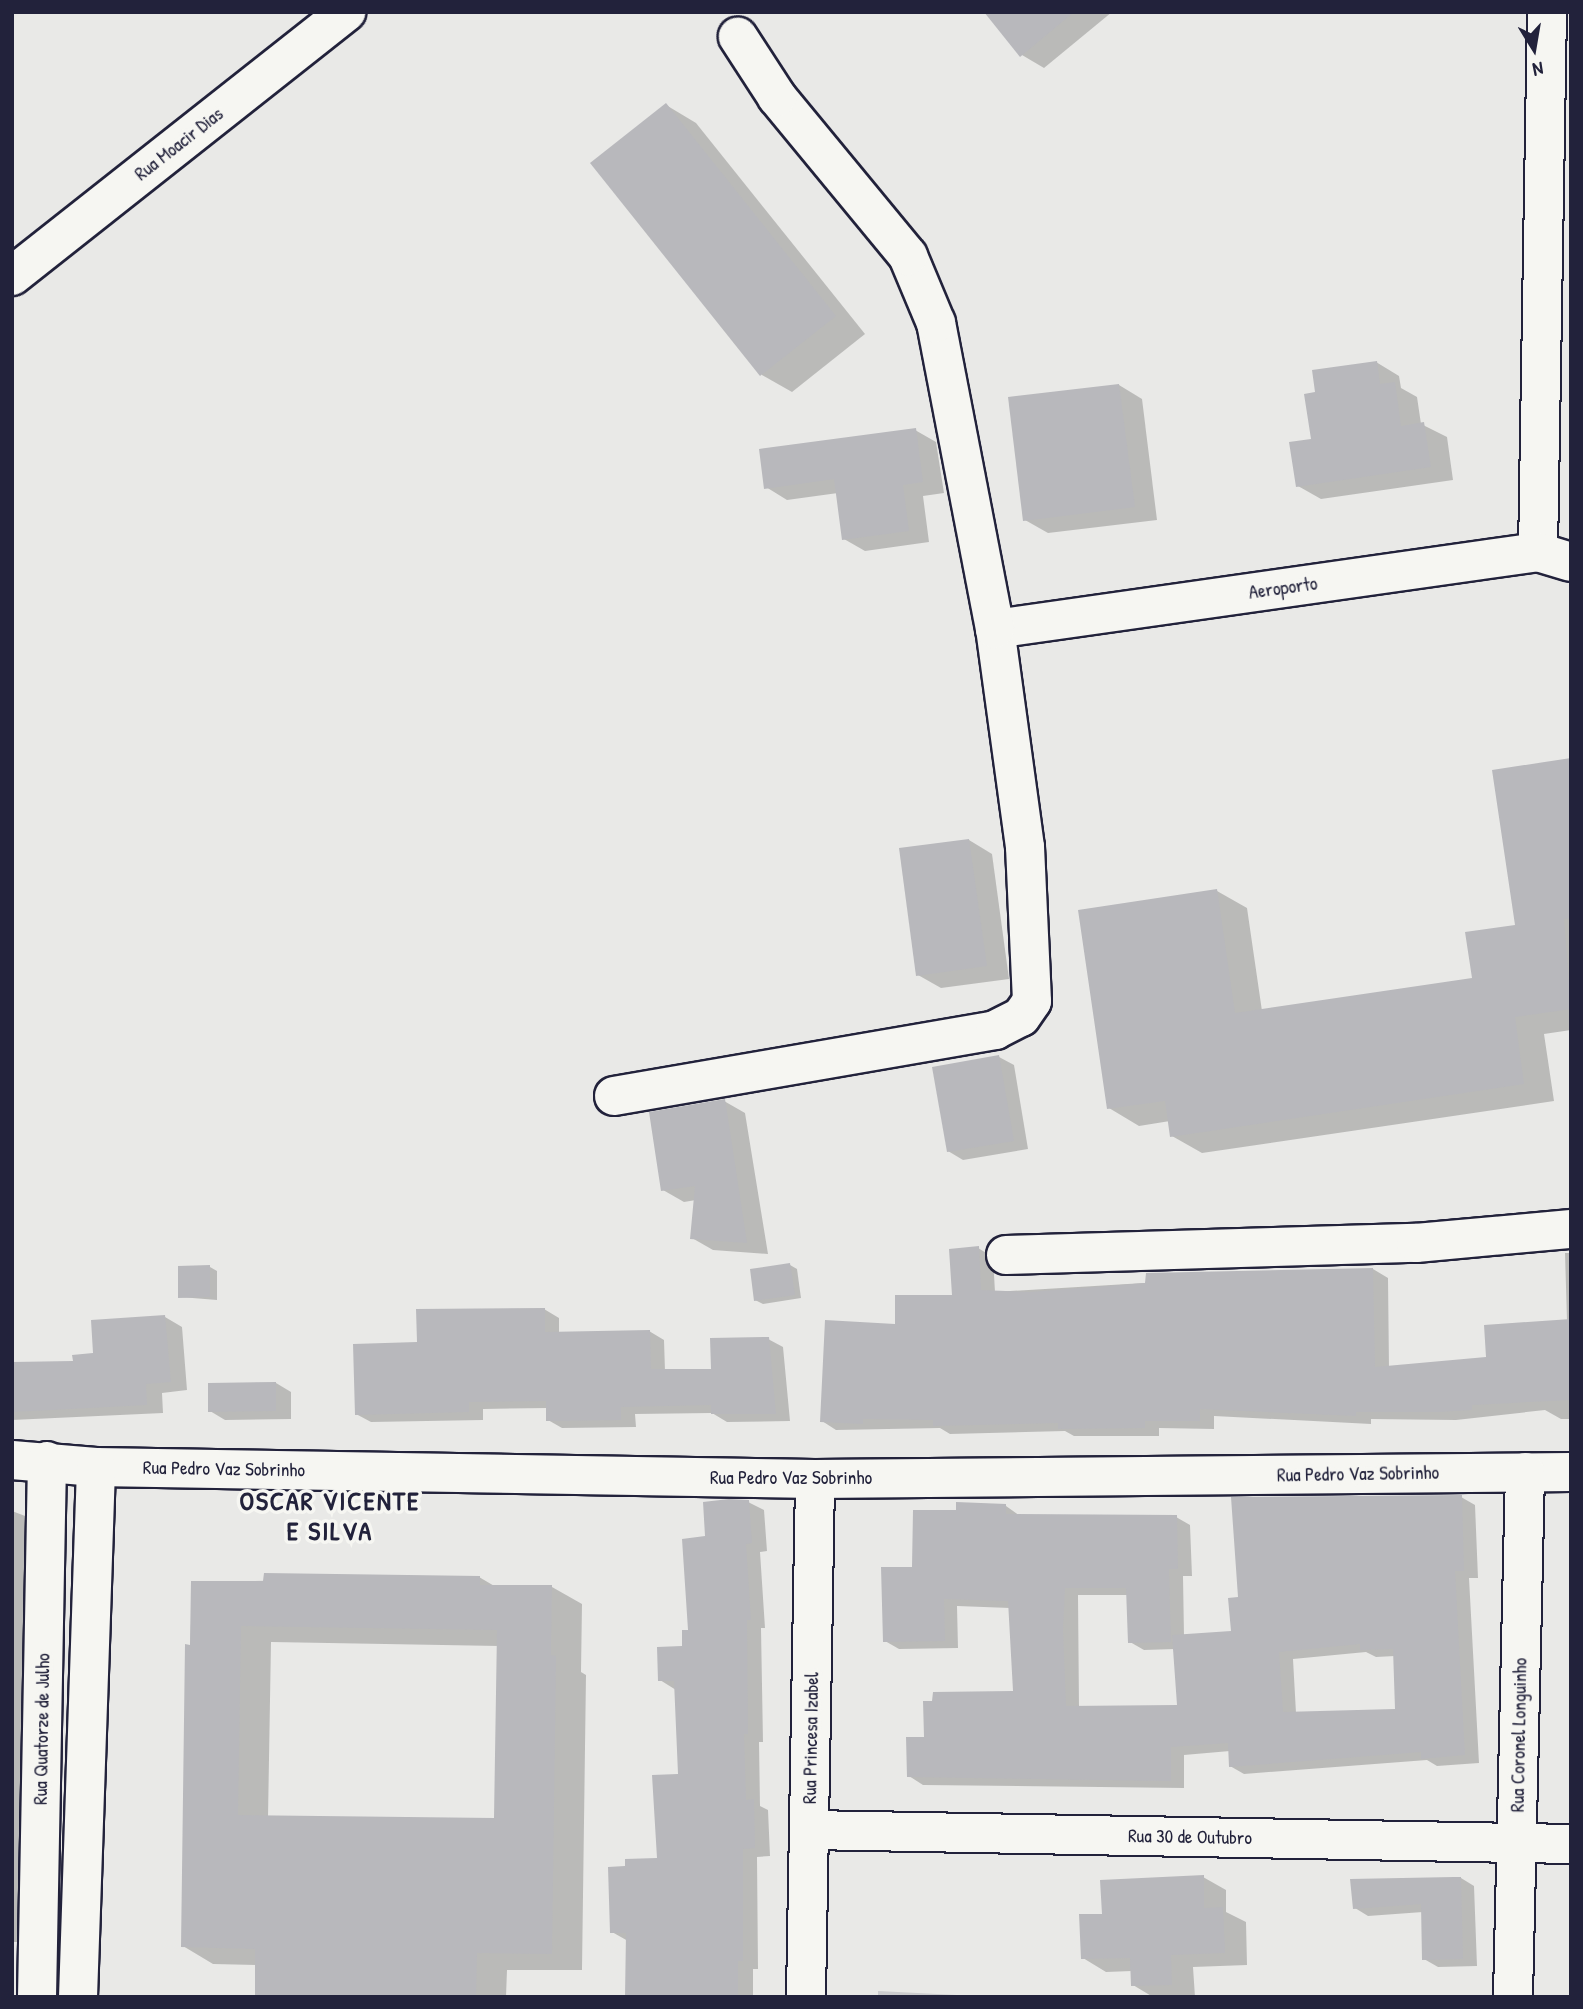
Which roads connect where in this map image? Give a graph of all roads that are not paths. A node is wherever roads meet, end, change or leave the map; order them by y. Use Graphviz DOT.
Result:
graph roads {
  1 [pos="346,12"];
  2 [pos="1547,12"];
  3 [pos="738,37"];
  4 [pos="12,276"];
  5 [pos="1554,557"];
  6 [pos="995,629"];
  7 [pos="614,1096"];
  8 [pos="1571,1229"];
  9 [pos="1006,1255"];
  10 [pos="30,1460"];
  11 [pos="96,1467"];
  12 [pos="1525,1472"];
  13 [pos="1571,1472"];
  14 [pos="816,1479"];
  15 [pos="42,1731"];
  16 [pos="87,1731"];
  17 [pos="809,1830"];
  18 [pos="1517,1843"];
  19 [pos="1571,1844"];
  20 [pos="29,1989"];
  21 [pos="78,1989"];
  22 [pos="806,1997"];
  23 [pos="1513,1997"];
  1 -- 4 [label="street, Rua Moacir Dias"];
  2 -- 5 [label="street"];
  3 -- 6 [label="street"];
  5 -- 6 [label="street, Aeroporto"];
  6 -- 7 [label="street"];
  8 -- 9 [label="street"];
  10 -- 11 [label="street, Rua Pedro Vaz Sobrinho"];
  10 -- 15 [label="street, Rua Quatorze de Julho"];
  11 -- 14 [label="street, Rua Pedro Vaz Sobrinho"];
  11 -- 16 [label="street"];
  12 -- 13 [label="street, Rua Pedro Vaz Sobrinho"];
  12 -- 14 [label="street, Rua Pedro Vaz Sobrinho"];
  12 -- 18 [label="street, Rua Coronel Longuinho"];
  14 -- 17 [label="street, Rua Princesa Izabel"];
  15 -- 16 [label="street"];
  15 -- 20 [label="street, Rua Quatorze de Julho"];
  16 -- 21 [label="street"];
  17 -- 18 [label="street, Rua 30 de Outubro"];
  17 -- 22 [label="street, Rua Princesa Izabel"];
  18 -- 19 [label="street, Rua 30 de Outubro"];
  18 -- 23 [label="street, Rua Coronel Longuinho"];
  20 -- 21 [label="street"];
}
